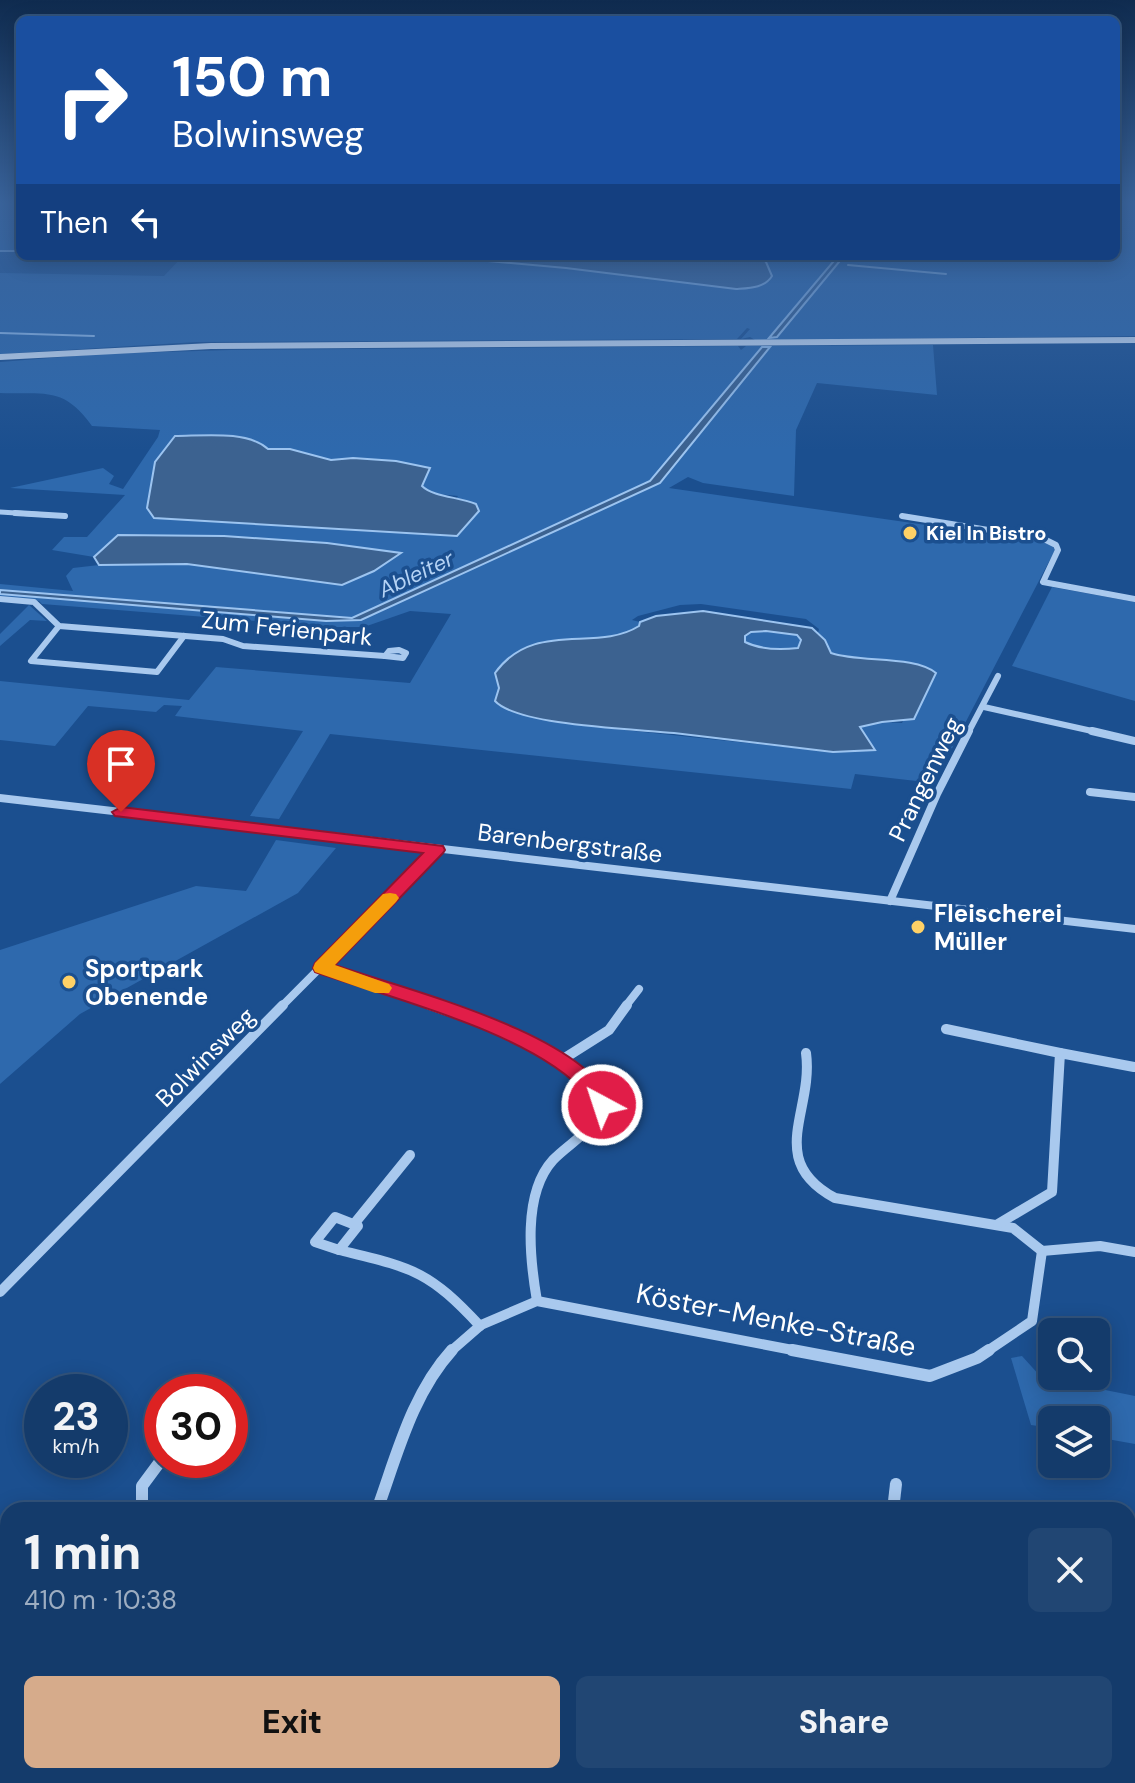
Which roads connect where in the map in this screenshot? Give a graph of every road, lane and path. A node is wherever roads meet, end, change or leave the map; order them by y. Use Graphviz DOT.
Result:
graph roads {
  1 [pos="1135,340"];
  2 [pos="0,357"];
  3 [pos="0,512"];
  4 [pos="65,516"];
  5 [pos="902,516"];
  6 [pos="0,599"];
  7 [pos="1135,599"];
  8 [pos="59,626"];
  9 [pos="184,636"];
  10 [pos="385,656"];
  11 [pos="998,676"];
  12 [pos="984,707"];
  13 [pos="1135,741"];
  14 [pos="1090,792"];
  15 [pos="1135,797"];
  16 [pos="0,798"];
  17 [pos="437,850"];
  18 [pos="890,901"];
  19 [pos="1135,929"];
  20 [pos="322,968"];
  21 [pos="639,989"];
  22 [pos="946,1029"];
  23 [pos="806,1053"];
  24 [pos="1060,1053"];
  25 [pos="560,1061"];
  26 [pos="1134,1067"];
  27 [pos="410,1155"];
  28 [pos="354,1224"];
  29 [pos="997,1225"];
  30 [pos="338,1251"];
  31 [pos="1042,1251"];
  32 [pos="1135,1252"];
  33 [pos="0,1292"];
  34 [pos="537,1301"];
  35 [pos="480,1326"];
  36 [pos="148,1478"];
  37 [pos="896,1484"];
  38 [pos="142,1502"];
  39 [pos="380,1502"];
  40 [pos="894,1502"];
  1 -- 2 [label="main road"];
  3 -- 4 [label="street"];
  5 -- 7 [label="street"];
  6 -- 8 [label="street"];
  8 -- 9 [label="street, Zum Ferienpark"];
  8 -- 9 [label="street, Zum Ferienpark"];
  9 -- 10 [label="street, Zum Ferienpark"];
  11 -- 12 [label="street, Prangenweg"];
  12 -- 13 [label="street"];
  12 -- 18 [label="street, Prangenweg"];
  14 -- 15 [label="street"];
  16 -- 17 [label="street, Barenbergstraße"];
  17 -- 18 [label="street, Barenbergstraße"];
  17 -- 20 [label="street, Bolwinsweg"];
  18 -- 19 [label="street, Barenbergstraße"];
  20 -- 25 [label="street"];
  20 -- 33 [label="street, Bolwinsweg"];
  21 -- 25 [label="street"];
  22 -- 24 [label="street"];
  23 -- 29 [label="street"];
  24 -- 26 [label="street"];
  24 -- 29 [label="street"];
  25 -- 34 [label="street"];
  27 -- 28 [label="street"];
  28 -- 30 [label="street"];
  28 -- 30 [label="street"];
  29 -- 31 [label="street"];
  30 -- 35 [label="street"];
  31 -- 32 [label="street"];
  31 -- 34 [label="street, Köster-Menke-Straße"];
  34 -- 35 [label="street"];
  35 -- 39 [label="street"];
  36 -- 38 [label="street"];
  37 -- 40 [label="street"];
}
